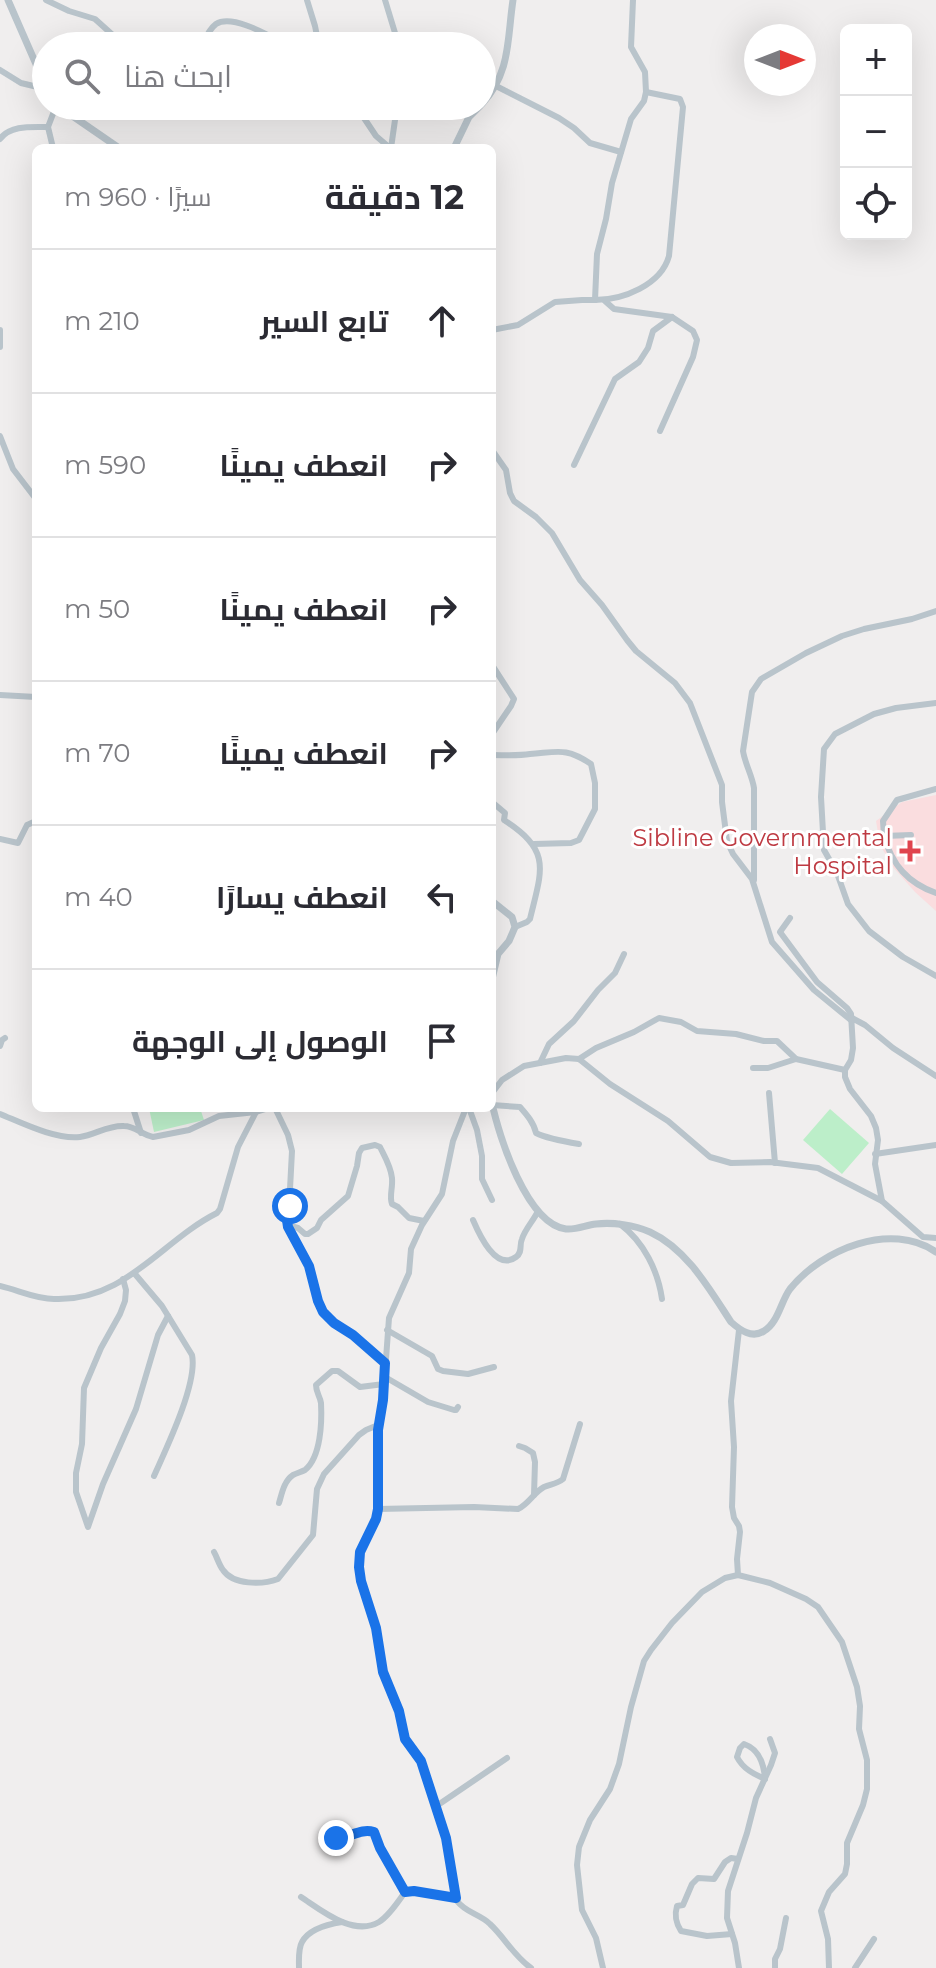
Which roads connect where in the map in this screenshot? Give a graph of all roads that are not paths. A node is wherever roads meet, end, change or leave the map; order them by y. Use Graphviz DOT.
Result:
graph roads {
  1 [pos="8,0"];
  2 [pos="46,0"];
  3 [pos="307,0"];
  4 [pos="385,0"];
  5 [pos="513,0"];
  6 [pos="633,0"];
  7 [pos="109,32"];
  8 [pos="209,32"];
  9 [pos="260,32"];
  10 [pos="316,32"];
  11 [pos="395,32"];
  12 [pos="32,56"];
  13 [pos="0,70"];
  14 [pos="32,85"];
  15 [pos="496,86"];
  16 [pos="646,92"];
  17 [pos="51,120"];
  18 [pos="78,120"];
  19 [pos="365,120"];
  20 [pos="395,120"];
  21 [pos="468,120"];
  22 [pos="48,127"];
  23 [pos="1,135"];
  24 [pos="52,144"];
  25 [pos="113,144"];
  26 [pos="385,144"];
  27 [pos="391,144"];
  28 [pos="456,144"];
  29 [pos="621,152"];
  30 [pos="595,300"];
  31 [pos="605,301"];
  32 [pos="672,317"];
  33 [pos="496,329"];
  34 [pos="0,330"];
  35 [pos="0,347"];
  36 [pos="660,431"];
  37 [pos="0,436"];
  38 [pos="496,456"];
  39 [pos="574,465"];
  40 [pos="32,494"];
  41 [pos="936,611"];
  42 [pos="496,671"];
  43 [pos="0,695"];
  44 [pos="32,697"];
  45 [pos="936,703"];
  46 [pos="496,728"];
  47 [pos="496,755"];
  48 [pos="936,789"];
  49 [pos="496,805"];
  50 [pos="32,823"];
  51 [pos="911,835"];
  52 [pos="884,836"];
  53 [pos="0,839"];
  54 [pos="534,844"];
  55 [pos="754,884"];
  56 [pos="936,893"];
  57 [pos="496,904"];
  58 [pos="790,918"];
  59 [pos="515,927"];
  60 [pos="624,954"];
  61 [pos="496,962"];
  62 [pos="936,976"];
  63 [pos="852,1020"];
  64 [pos="5,1038"];
  65 [pos="0,1046"];
  66 [pos="579,1059"];
  67 [pos="796,1059"];
  68 [pos="540,1063"];
  69 [pos="753,1068"];
  70 [pos="845,1070"];
  71 [pos="936,1076"];
  72 [pos="496,1088"];
  73 [pos="769,1093"];
  74 [pos="496,1104"];
  75 [pos="134,1112"];
  76 [pos="256,1112"];
  77 [pos="277,1112"];
  78 [pos="465,1112"];
  79 [pos="469,1112"];
  80 [pos="494,1112"];
  81 [pos="0,1114"];
  82 [pos="141,1133"];
  83 [pos="579,1144"];
  84 [pos="936,1145"];
  85 [pos="875,1154"];
  86 [pos="775,1163"];
  87 [pos="492,1200"];
  88 [pos="882,1201"];
  89 [pos="538,1211"];
  90 [pos="473,1220"];
  91 [pos="424,1221"];
  92 [pos="620,1224"];
  93 [pos="287,1225"];
  94 [pos="936,1238"];
  95 [pos="926,1241"];
  96 [pos="936,1252"];
  97 [pos="135,1274"];
  98 [pos="123,1279"];
  99 [pos="0,1286"];
  100 [pos="662,1299"];
  101 [pos="168,1316"];
  102 [pos="387,1330"];
  103 [pos="739,1330"];
  104 [pos="385,1363"];
  105 [pos="494,1367"];
  106 [pos="385,1380"];
  107 [pos="458,1407"];
  108 [pos="580,1424"];
  109 [pos="378,1425"];
  110 [pos="519,1446"];
  111 [pos="305,1469"];
  112 [pos="154,1476"];
  113 [pos="322,1478"];
  114 [pos="534,1495"];
  115 [pos="279,1503"];
  116 [pos="378,1509"];
  117 [pos="214,1552"];
  118 [pos="738,1575"];
  119 [pos="770,1739"];
  120 [pos="507,1758"];
  121 [pos="765,1779"];
  122 [pos="435,1807"];
  123 [pos="334,1836"];
  124 [pos="738,1859"];
  125 [pos="405,1892"];
  126 [pos="301,1897"];
  127 [pos="456,1898"];
  128 [pos="786,1918"];
  129 [pos="342,1922"];
  130 [pos="732,1934"];
  131 [pos="874,1939"];
  132 [pos="299,1968"];
  133 [pos="531,1968"];
  134 [pos="603,1968"];
  135 [pos="739,1968"];
  136 [pos="775,1968"];
  137 [pos="829,1968"];
  138 [pos="855,1968"];
  1 -- 12 [label="street"];
  2 -- 7 [label="street"];
  3 -- 10 [label="street"];
  4 -- 11 [label="street"];
  5 -- 15 [label="street"];
  6 -- 16 [label="street"];
  8 -- 9 [label="street"];
  13 -- 14 [label="street"];
  15 -- 29 [label="street"];
  16 -- 29 [label="street"];
  16 -- 31 [label="street"];
  17 -- 22 [label="street"];
  18 -- 25 [label="street"];
  19 -- 26 [label="street"];
  20 -- 27 [label="street"];
  21 -- 28 [label="street"];
  22 -- 23 [label="street"];
  22 -- 24 [label="street"];
  29 -- 30 [label="street"];
  30 -- 31 [label="street"];
  30 -- 33 [label="street"];
  31 -- 32 [label="street"];
  32 -- 36 [label="street"];
  32 -- 39 [label="street"];
  34 -- 35 [label="street"];
  37 -- 40 [label="street"];
  38 -- 55 [label="street"];
  41 -- 55 [label="street"];
  42 -- 46 [label="street"];
  43 -- 44 [label="street"];
  45 -- 62 [label="street"];
  47 -- 54 [label="street"];
  48 -- 52 [label="street"];
  49 -- 54 [label="street"];
  50 -- 53 [label="street"];
  51 -- 52 [label="street"];
  52 -- 56 [label="street"];
  54 -- 59 [label="street"];
  55 -- 63 [label="street"];
  57 -- 59 [label="street"];
  58 -- 63 [label="street"];
  59 -- 61 [label="street"];
  60 -- 68 [label="street"];
  63 -- 70 [label="street"];
  63 -- 71 [label="street"];
  64 -- 65 [label="street"];
  66 -- 67 [label="street"];
  66 -- 68 [label="street"];
  66 -- 86 [label="street"];
  67 -- 69 [label="street"];
  67 -- 70 [label="street"];
  68 -- 72 [label="street"];
  70 -- 85 [label="street"];
  73 -- 86 [label="street"];
  74 -- 83 [label="street"];
  75 -- 82 [label="street"];
  76 -- 82 [label="street"];
  76 -- 97 [label="street"];
  77 -- 93 [label="street"];
  78 -- 91 [label="street"];
  79 -- 87 [label="street"];
  80 -- 89 [label="street"];
  81 -- 82 [label="street"];
  84 -- 85 [label="street"];
  85 -- 88 [label="street"];
  86 -- 88 [label="street"];
  88 -- 95 [label="street"];
  89 -- 90 [label="street"];
  89 -- 92 [label="street"];
  91 -- 93 [label="street"];
  91 -- 102 [label="street"];
  92 -- 100 [label="street"];
  92 -- 103 [label="street"];
  93 -- 104 [label="street"];
  94 -- 95 [label="street"];
  95 -- 96 [label="street"];
  95 -- 103 [label="street"];
  97 -- 98 [label="street"];
  97 -- 101 [label="street"];
  98 -- 99 [label="street"];
  98 -- 101 [label="street"];
  101 -- 112 [label="street"];
  102 -- 104 [label="street"];
  102 -- 105 [label="street"];
  103 -- 118 [label="street"];
  104 -- 106 [label="street"];
  106 -- 107 [label="street"];
  106 -- 109 [label="street"];
  106 -- 111 [label="street"];
  108 -- 114 [label="street"];
  109 -- 113 [label="street"];
  109 -- 116 [label="street"];
  110 -- 114 [label="street"];
  111 -- 113 [label="street"];
  111 -- 115 [label="street"];
  113 -- 117 [label="street"];
  114 -- 116 [label="street"];
  116 -- 122 [label="street"];
  118 -- 134 [label="street"];
  118 -- 137 [label="street"];
  119 -- 121 [label="street"];
  120 -- 122 [label="street"];
  121 -- 121 [label="street"];
  121 -- 124 [label="street"];
  122 -- 127 [label="street"];
  123 -- 125 [label="street"];
  124 -- 130 [label="street"];
  124 -- 130 [label="street"];
  125 -- 127 [label="street"];
  125 -- 129 [label="street"];
  126 -- 129 [label="street"];
  127 -- 133 [label="street"];
  128 -- 136 [label="street"];
  129 -- 132 [label="street"];
  130 -- 135 [label="street"];
  131 -- 138 [label="street"];
}
